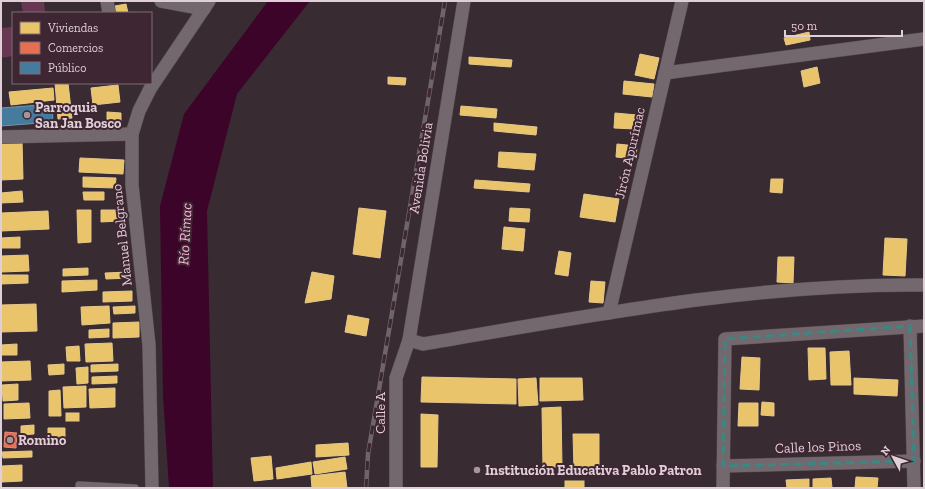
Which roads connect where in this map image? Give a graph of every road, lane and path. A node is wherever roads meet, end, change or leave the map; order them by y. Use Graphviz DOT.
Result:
graph roads {
  1 [pos="107,1"];
  2 [pos="161,1"];
  3 [pos="464,1"];
  4 [pos="682,1"];
  5 [pos="206,5"];
  6 [pos="110,12"];
  7 [pos="924,39"];
  8 [pos="665,74"];
  9 [pos="132,134"];
  10 [pos="1,137"];
  11 [pos="924,285"];
  12 [pos="609,313"];
  13 [pos="910,326"];
  14 [pos="924,326"];
  15 [pos="409,340"];
  16 [pos="914,461"];
  17 [pos="723,466"];
  18 [pos="80,485"];
  19 [pos="135,488"];
  20 [pos="152,488"];
  21 [pos="396,488"];
  22 [pos="723,488"];
  23 [pos="914,488"];
  1 -- 6 [label="street"];
  2 -- 5 [label="street"];
  3 -- 15 [label="street, Avenida Bolivia"];
  4 -- 8 [label="street, Jirón Apurímac"];
  5 -- 9 [label="street, Manuel Belgrano"];
  7 -- 8 [label="street"];
  8 -- 12 [label="street, Jirón Apurímac"];
  9 -- 10 [label="street"];
  9 -- 20 [label="street, Manuel Belgrano"];
  11 -- 12 [label="street"];
  12 -- 15 [label="street"];
  13 -- 14 [label="street"];
  13 -- 16 [label="street"];
  13 -- 17 [label="street"];
  15 -- 21 [label="street, Calle A"];
  16 -- 17 [label="street, Calle los Pinos"];
  16 -- 23 [label="street"];
  17 -- 22 [label="street"];
  18 -- 19 [label="lane"];
}
